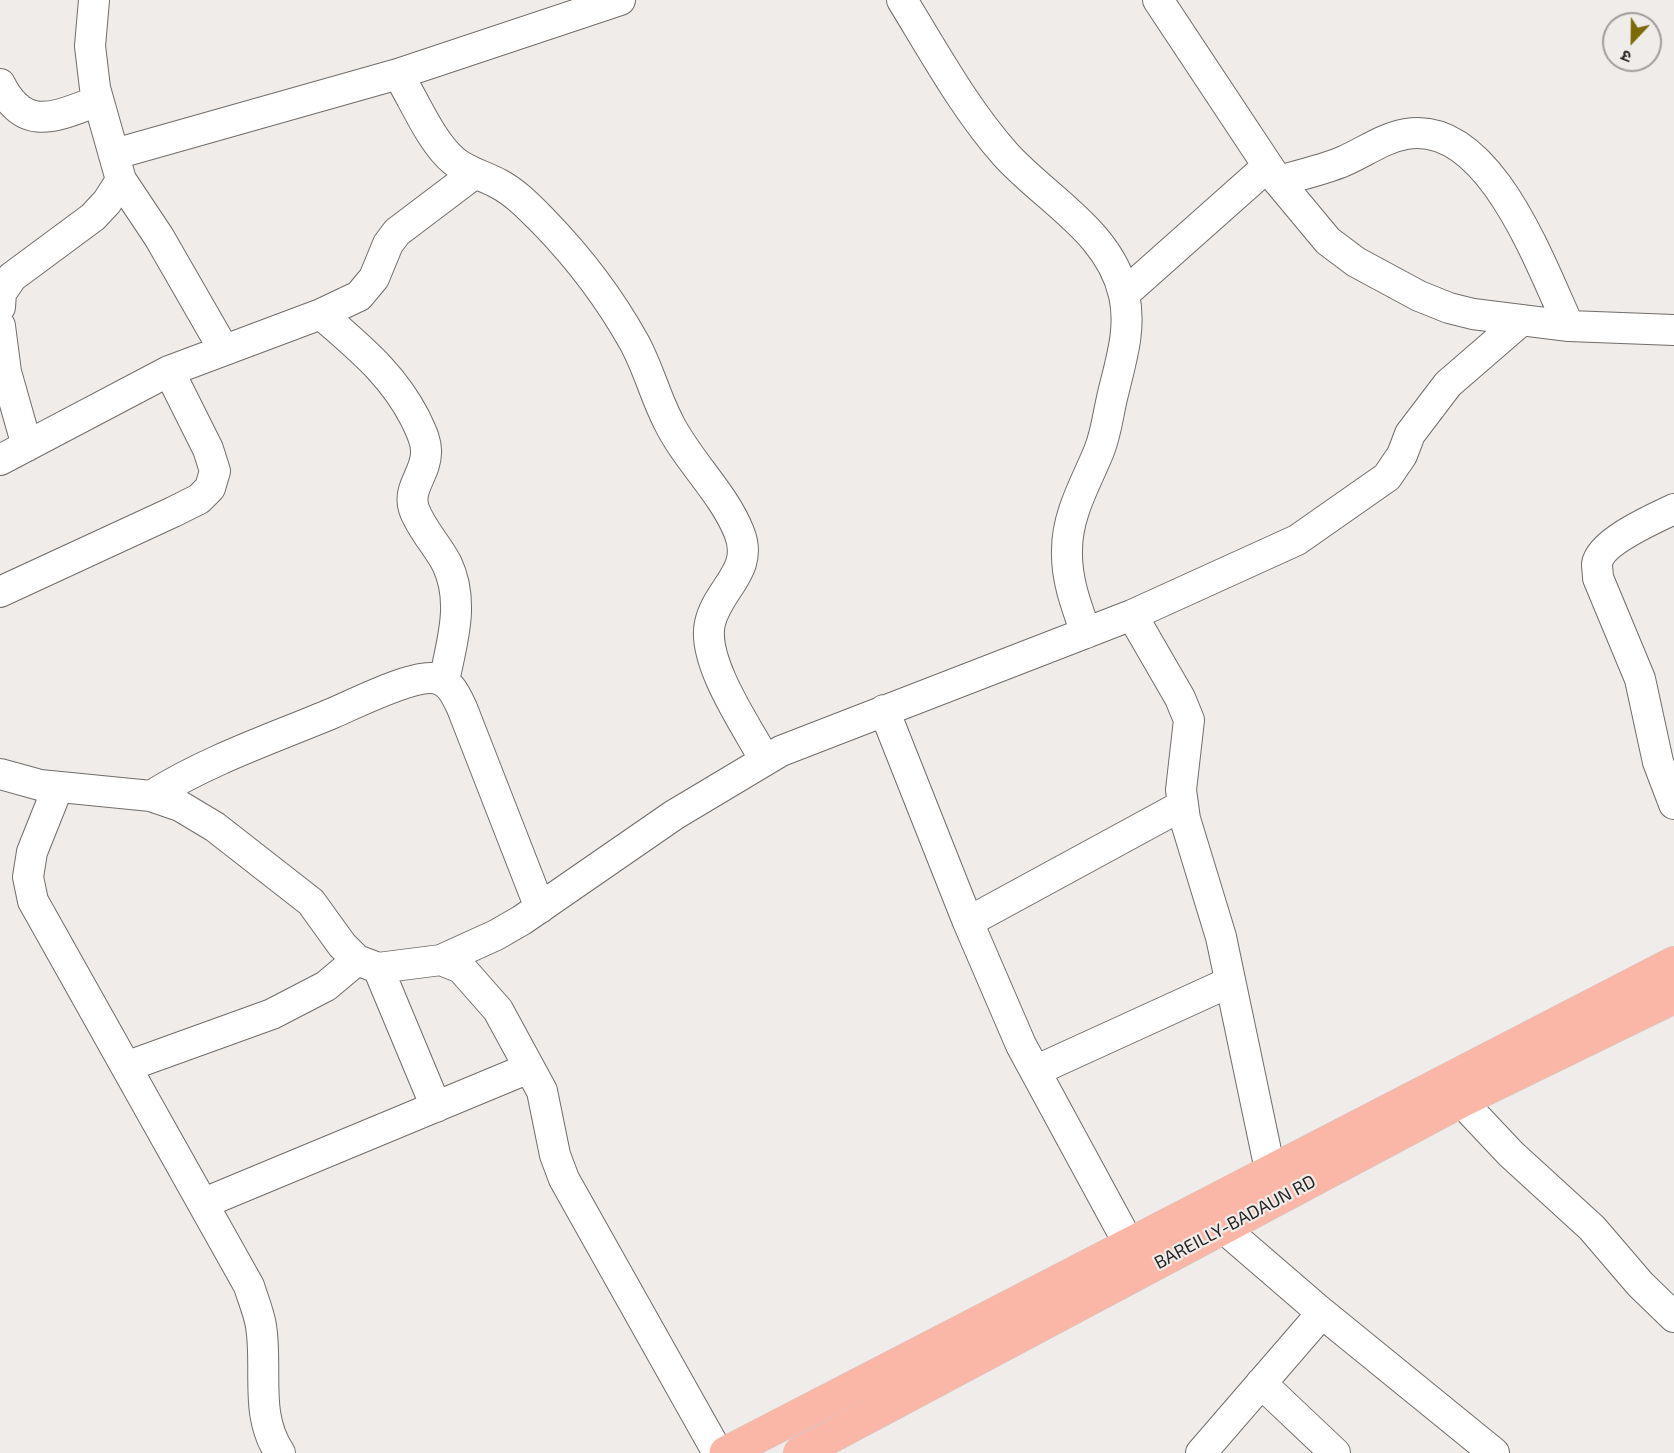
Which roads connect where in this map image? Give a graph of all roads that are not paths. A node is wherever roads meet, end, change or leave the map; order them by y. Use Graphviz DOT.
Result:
graph roads {
  1 [pos="94,0"];
  2 [pos="620,0"];
  3 [pos="902,0"];
  4 [pos="1158,0"];
  5 [pos="398,74"];
  6 [pos="0,84"];
  7 [pos="98,100"];
  8 [pos="118,167"];
  9 [pos="475,173"];
  10 [pos="1273,174"];
  11 [pos="1124,294"];
  12 [pos="0,307"];
  13 [pos="321,314"];
  14 [pos="1522,320"];
  15 [pos="0,326"];
  16 [pos="1569,326"];
  17 [pos="1674,330"];
  18 [pos="224,350"];
  19 [pos="170,371"];
  20 [pos="27,446"];
  21 [pos="0,460"];
  22 [pos="1674,509"];
  23 [pos="0,592"];
  24 [pos="1132,615"];
  25 [pos="1086,633"];
  26 [pos="444,681"];
  27 [pos="884,710"];
  28 [pos="765,760"];
  29 [pos="0,774"];
  30 [pos="58,787"];
  31 [pos="151,796"];
  32 [pos="1674,804"];
  33 [pos="1183,805"];
  34 [pos="540,908"];
  35 [pos="968,922"];
  36 [pos="441,960"];
  37 [pos="1674,963"];
  38 [pos="367,964"];
  39 [pos="1230,982"];
  40 [pos="1674,997"];
  41 [pos="128,1066"];
  42 [pos="529,1068"];
  43 [pos="1035,1071"];
  44 [pos="1461,1101"];
  45 [pos="436,1107"];
  46 [pos="1270,1170"];
  47 [pos="204,1203"];
  48 [pos="1199,1207"];
  49 [pos="1224,1229"];
  50 [pos="1129,1244"];
  51 [pos="1322,1313"];
  52 [pos="1674,1317"];
  53 [pos="1261,1383"];
  54 [pos="280,1453"];
  55 [pos="718,1453"];
  56 [pos="726,1453"];
  57 [pos="800,1453"];
  58 [pos="1201,1453"];
  59 [pos="1335,1453"];
  60 [pos="1494,1453"];
  1 -- 7 [label="street"];
  2 -- 5 [label="street"];
  3 -- 11 [label="street"];
  4 -- 10 [label="street"];
  5 -- 8 [label="street"];
  5 -- 9 [label="street"];
  6 -- 7 [label="street"];
  7 -- 8 [label="street"];
  8 -- 12 [label="street"];
  8 -- 18 [label="street"];
  9 -- 13 [label="street"];
  9 -- 28 [label="street"];
  10 -- 11 [label="street"];
  10 -- 14 [label="street"];
  10 -- 16 [label="street"];
  11 -- 25 [label="street"];
  13 -- 18 [label="street"];
  13 -- 26 [label="street"];
  14 -- 16 [label="street"];
  14 -- 24 [label="street"];
  15 -- 20 [label="street"];
  16 -- 17 [label="street"];
  18 -- 19 [label="street"];
  19 -- 20 [label="street"];
  19 -- 23 [label="street"];
  20 -- 21 [label="street"];
  22 -- 32 [label="street"];
  24 -- 25 [label="street"];
  24 -- 33 [label="street"];
  25 -- 27 [label="street"];
  26 -- 31 [label="street"];
  26 -- 34 [label="street"];
  27 -- 28 [label="street"];
  27 -- 35 [label="street"];
  28 -- 34 [label="street"];
  29 -- 30 [label="street"];
  30 -- 31 [label="street"];
  30 -- 41 [label="street"];
  31 -- 38 [label="street"];
  33 -- 35 [label="street"];
  33 -- 39 [label="street"];
  34 -- 36 [label="street"];
  35 -- 43 [label="street"];
  36 -- 38 [label="street"];
  36 -- 42 [label="street"];
  37 -- 46 [label="main road"];
  38 -- 41 [label="street"];
  38 -- 45 [label="street"];
  39 -- 43 [label="street"];
  39 -- 46 [label="street"];
  40 -- 44 [label="main road, BAREILLY-BADAUN RD"];
  41 -- 47 [label="street"];
  42 -- 45 [label="street"];
  42 -- 55 [label="street"];
  43 -- 50 [label="street"];
  44 -- 49 [label="main road, BAREILLY-BADAUN RD"];
  44 -- 52 [label="street"];
  45 -- 47 [label="street"];
  46 -- 48 [label="main road"];
  47 -- 54 [label="street"];
  48 -- 49 [label="street"];
  48 -- 50 [label="main road"];
  49 -- 51 [label="street"];
  49 -- 57 [label="main road, BAREILLY-BADAUN RD"];
  50 -- 56 [label="main road"];
  51 -- 53 [label="street"];
  51 -- 60 [label="street"];
  53 -- 58 [label="street"];
  53 -- 59 [label="street"];
}
